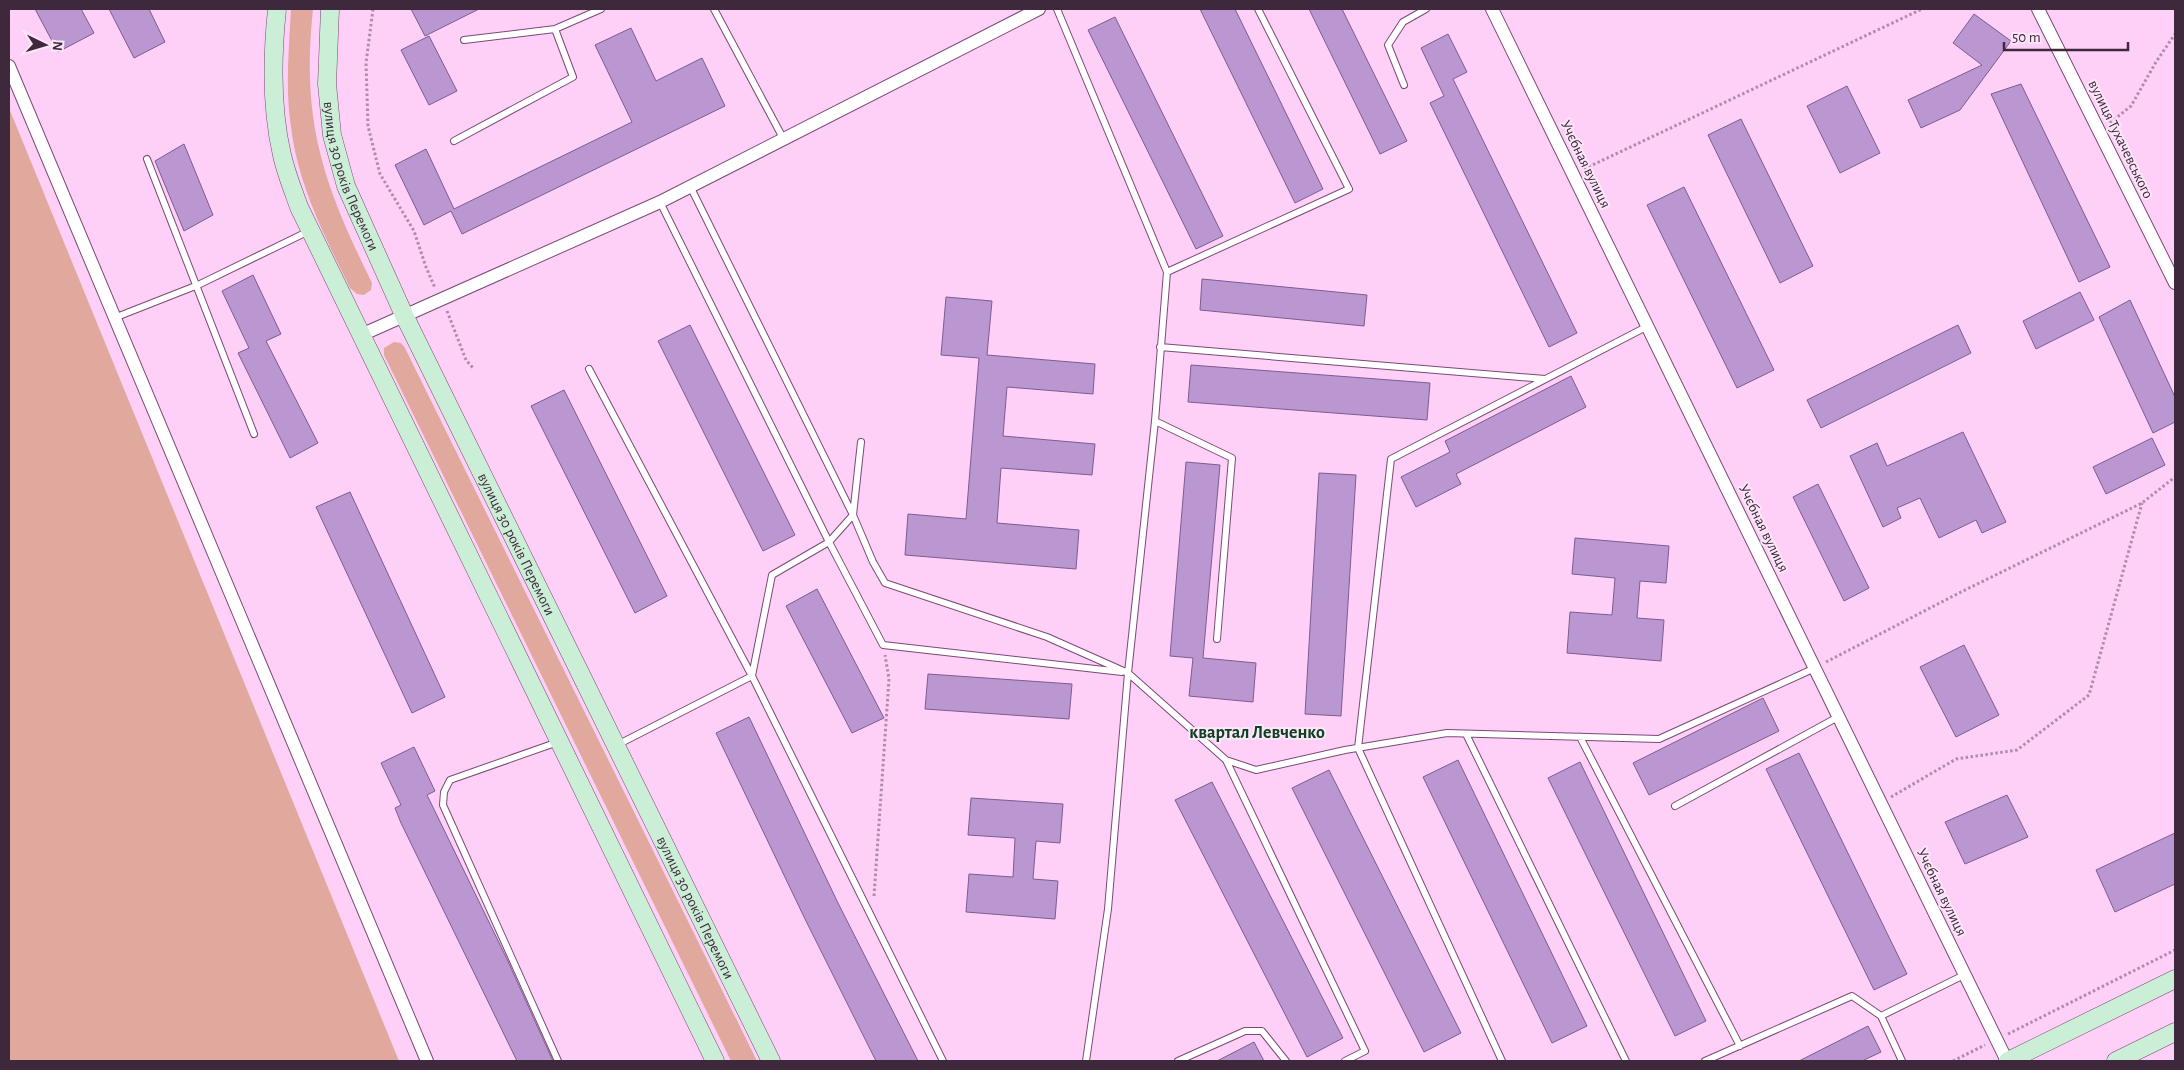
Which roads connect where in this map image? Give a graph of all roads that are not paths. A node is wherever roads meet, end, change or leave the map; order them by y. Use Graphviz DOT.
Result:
graph roads {
  1 [pos="277,9"];
  2 [pos="330,9"];
  3 [pos="601,9"];
  4 [pos="714,9"];
  5 [pos="1039,9"];
  6 [pos="1057,9"];
  7 [pos="1258,9"];
  8 [pos="1426,9"];
  9 [pos="1492,9"];
  10 [pos="2038,9"];
  11 [pos="555,29"];
  12 [pos="464,40"];
  13 [pos="9,66"];
  14 [pos="1404,85"];
  15 [pos="783,138"];
  16 [pos="454,141"];
  17 [pos="147,159"];
  18 [pos="690,185"];
  19 [pos="660,202"];
  20 [pos="310,230"];
  21 [pos="1167,272"];
  22 [pos="2175,283"];
  23 [pos="198,285"];
  24 [pos="404,315"];
  25 [pos="114,318"];
  26 [pos="1648,326"];
  27 [pos="361,335"];
  28 [pos="1160,347"];
  29 [pos="589,369"];
  30 [pos="1546,379"];
  31 [pos="1155,421"];
  32 [pos="254,434"];
  33 [pos="861,442"];
  34 [pos="853,514"];
  35 [pos="829,542"];
  36 [pos="1217,639"];
  37 [pos="1814,668"];
  38 [pos="1128,673"];
  39 [pos="752,676"];
  40 [pos="1838,717"];
  41 [pos="1466,734"];
  42 [pos="1580,737"];
  43 [pos="559,742"];
  44 [pos="615,746"];
  45 [pos="1358,748"];
  46 [pos="1226,760"];
  47 [pos="1675,806"];
  48 [pos="1964,974"];
  49 [pos="2175,979"];
  50 [pos="1881,1016"];
  51 [pos="2175,1032"];
  52 [pos="1740,1046"];
  53 [pos="426,1061"];
  54 [pos="558,1061"];
  55 [pos="715,1061"];
  56 [pos="771,1061"];
  57 [pos="943,1061"];
  58 [pos="1086,1061"];
  59 [pos="1178,1061"];
  60 [pos="1286,1061"];
  61 [pos="1345,1061"];
  62 [pos="1502,1061"];
  63 [pos="1626,1061"];
  64 [pos="1705,1061"];
  65 [pos="1902,1061"];
  66 [pos="2007,1061"];
  67 [pos="2116,1061"];
  1 -- 20 [label="street"];
  2 -- 24 [label="street, вулиця 30 років Перемоги"];
  3 -- 11 [label="lane"];
  4 -- 15 [label="lane"];
  5 -- 15 [label="street"];
  6 -- 21 [label="lane"];
  7 -- 21 [label="lane"];
  8 -- 14 [label="lane"];
  9 -- 26 [label="street, Учєбная вулиця"];
  10 -- 22 [label="street, вулиця Тухачевського"];
  11 -- 12 [label="lane"];
  11 -- 16 [label="lane"];
  13 -- 25 [label="street"];
  15 -- 18 [label="street"];
  17 -- 23 [label="lane"];
  18 -- 19 [label="street"];
  18 -- 34 [label="lane"];
  19 -- 24 [label="street"];
  19 -- 35 [label="lane"];
  20 -- 23 [label="lane"];
  20 -- 27 [label="street"];
  21 -- 28 [label="lane"];
  23 -- 25 [label="lane"];
  23 -- 32 [label="lane"];
  24 -- 27 [label="street"];
  24 -- 44 [label="street, вулиця 30 років Перемоги"];
  25 -- 53 [label="street"];
  26 -- 30 [label="lane"];
  26 -- 37 [label="street, Учєбная вулиця"];
  27 -- 43 [label="street"];
  28 -- 30 [label="lane"];
  28 -- 31 [label="lane"];
  29 -- 39 [label="lane"];
  30 -- 45 [label="lane"];
  31 -- 36 [label="lane"];
  31 -- 38 [label="lane"];
  33 -- 34 [label="lane"];
  34 -- 35 [label="lane"];
  34 -- 38 [label="lane"];
  35 -- 38 [label="lane"];
  35 -- 39 [label="lane"];
  37 -- 40 [label="street, Учєбная вулиця"];
  37 -- 42 [label="lane"];
  38 -- 46 [label="lane"];
  38 -- 58 [label="lane"];
  39 -- 44 [label="lane"];
  39 -- 57 [label="lane"];
  40 -- 47 [label="lane"];
  40 -- 48 [label="street, Учєбная вулиця"];
  41 -- 42 [label="lane"];
  41 -- 45 [label="lane"];
  41 -- 63 [label="lane"];
  42 -- 52 [label="lane"];
  43 -- 54 [label="lane"];
  43 -- 55 [label="street"];
  44 -- 56 [label="street, вулиця 30 років Перемоги"];
  45 -- 46 [label="lane"];
  45 -- 62 [label="lane"];
  46 -- 61 [label="lane"];
  48 -- 50 [label="lane"];
  48 -- 66 [label="street, Учєбная вулиця"];
  49 -- 66 [label="street"];
  50 -- 52 [label="lane"];
  50 -- 65 [label="lane"];
  51 -- 67 [label="street"];
  52 -- 64 [label="lane"];
  59 -- 60 [label="lane"];
}
